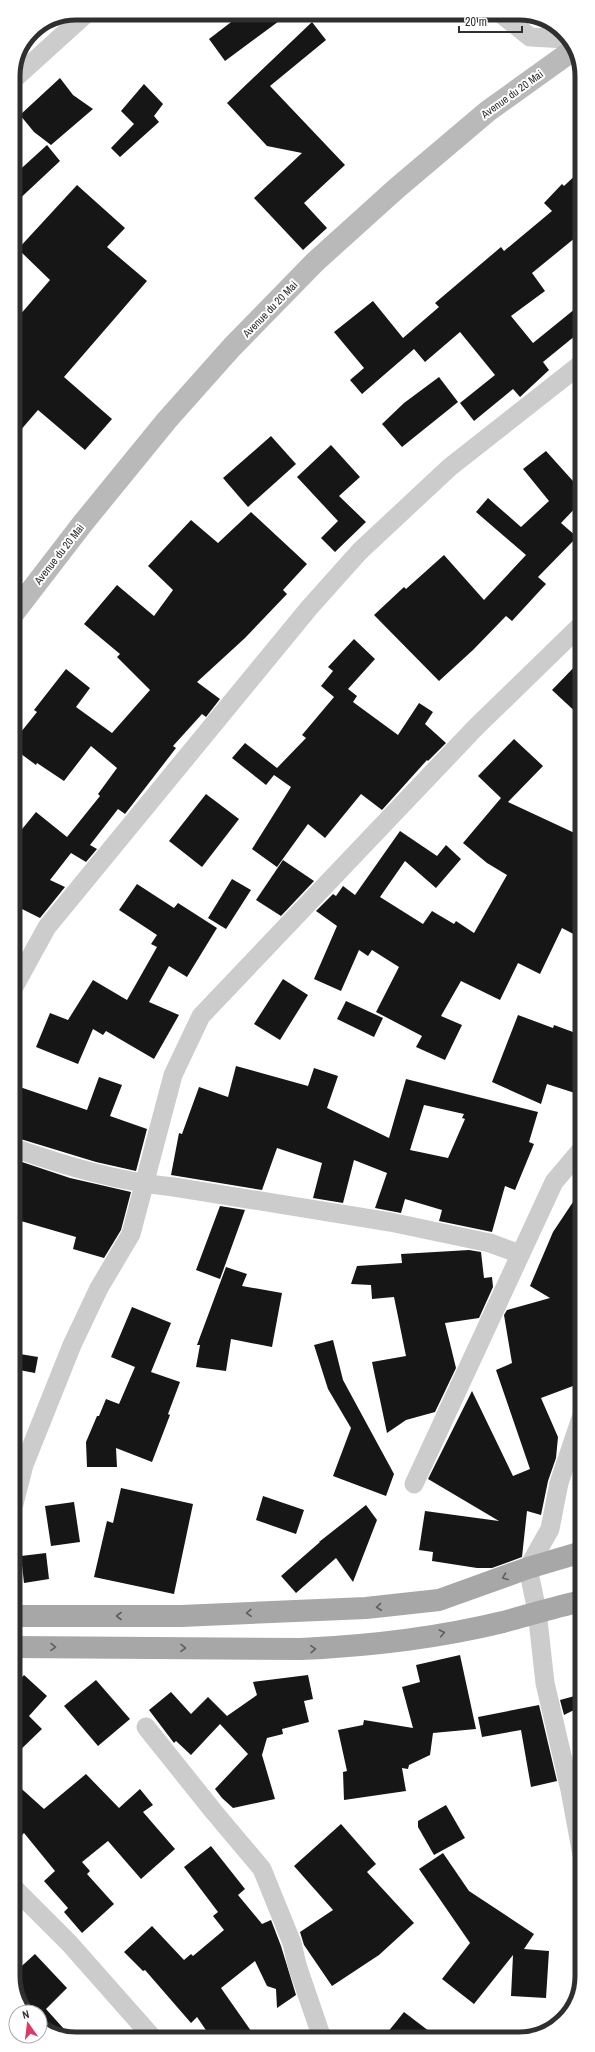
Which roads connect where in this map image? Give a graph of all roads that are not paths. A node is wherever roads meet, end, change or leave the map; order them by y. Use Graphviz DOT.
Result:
graph roads {
  1 [pos="79,20"];
  2 [pos="508,20"];
  3 [pos="561,39"];
  4 [pos="570,53"];
  5 [pos="20,73"];
  6 [pos="575,369"];
  7 [pos="20,605"];
  8 [pos="574,644"];
  9 [pos="20,976"];
  10 [pos="20,1150"];
  11 [pos="575,1158"];
  12 [pos="145,1184"];
  13 [pos="520,1254"];
  14 [pos="575,1436"];
  15 [pos="20,1481"];
  16 [pos="414,1484"];
  17 [pos="575,1554"];
  18 [pos="528,1568"];
  19 [pos="575,1602"];
  20 [pos="537,1611"];
  21 [pos="20,1616"];
  22 [pos="20,1647"];
  23 [pos="146,1727"];
  24 [pos="575,1787"];
  25 [pos="20,1894"];
  26 [pos="148,2032"];
  27 [pos="320,2032"];
  1 -- 5 [label="street"];
  2 -- 3 [label="street"];
  4 -- 7 [label="main road, Avenue du 20 Mai"];
  6 -- 9 [label="street"];
  8 -- 12 [label="street"];
  10 -- 12 [label="street"];
  11 -- 13 [label="street"];
  12 -- 13 [label="street"];
  12 -- 15 [label="street"];
  13 -- 16 [label="street"];
  14 -- 18 [label="street"];
  17 -- 18 [label="main road"];
  18 -- 20 [label="street"];
  18 -- 21 [label="main road, one-way"];
  19 -- 20 [label="main road"];
  22 -- 20 [label="main road, one-way"];
  20 -- 24 [label="street"];
  23 -- 27 [label="street"];
  25 -- 26 [label="street"];
}
